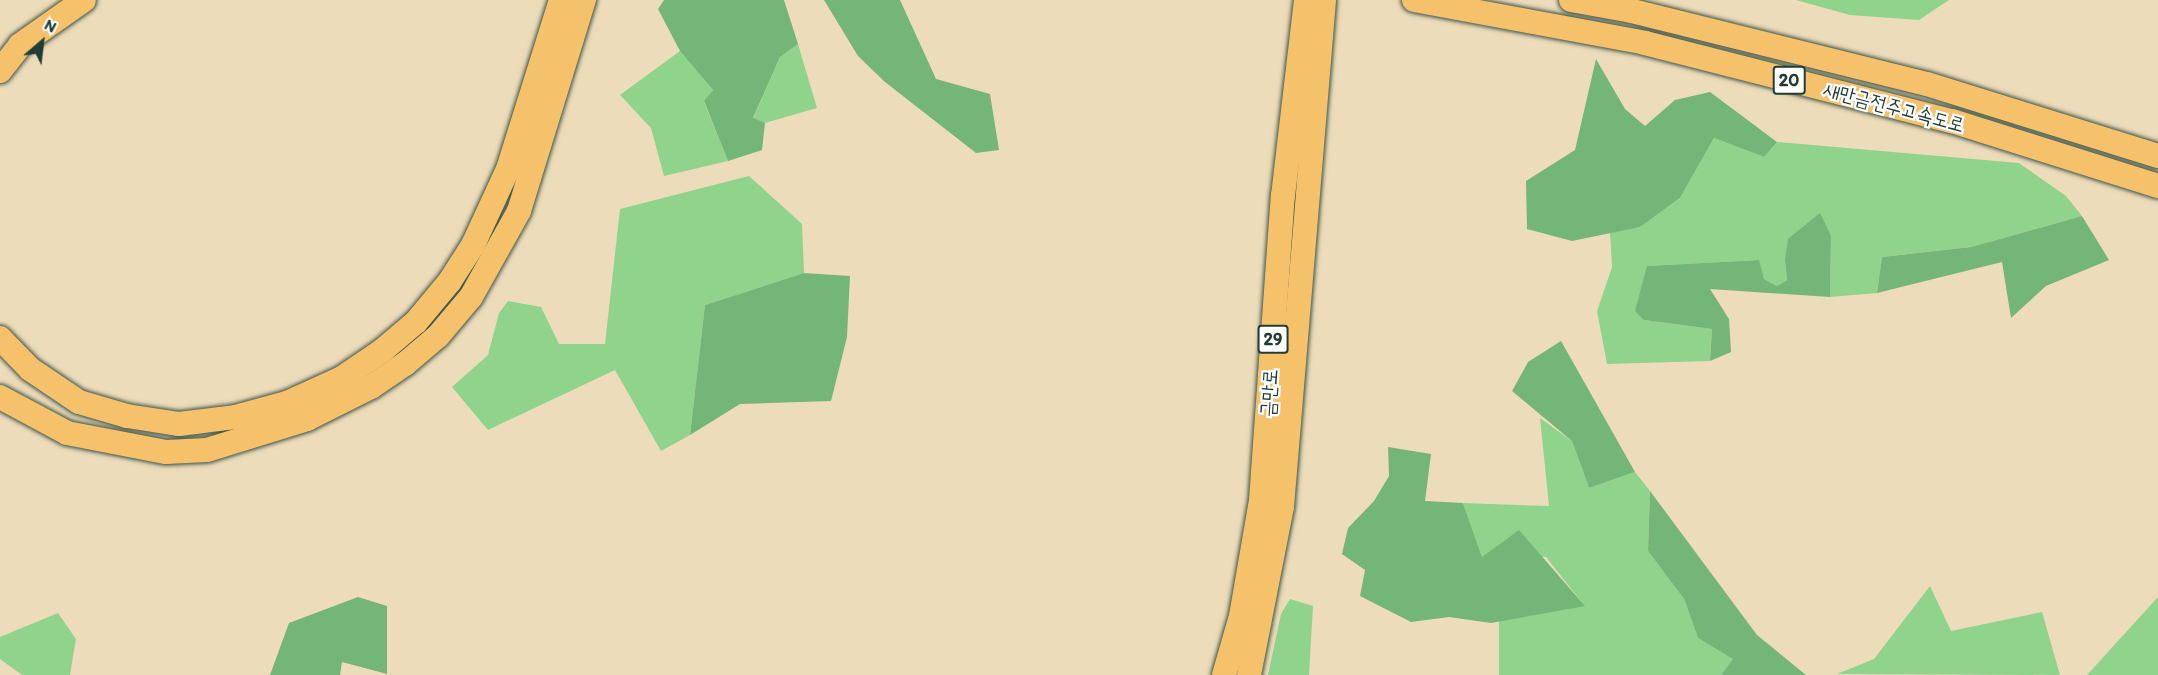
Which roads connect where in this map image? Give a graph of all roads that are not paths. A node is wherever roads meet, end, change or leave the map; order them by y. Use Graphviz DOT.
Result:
graph roads {
  1 [pos="84,0"];
  2 [pos="561,0"];
  3 [pos="584,0"];
  4 [pos="1306,0"];
  5 [pos="1324,0"];
  6 [pos="1414,0"];
  7 [pos="1571,0"];
  8 [pos="0,71"];
  9 [pos="2158,156"];
  10 [pos="2158,186"];
  11 [pos="0,338"];
  12 [pos="0,397"];
  13 [pos="1224,675"];
  14 [pos="1249,675"];
  1 -- 8 [label="highway"];
  2 -- 11 [label="highway"];
  3 -- 12 [label="highway"];
  4 -- 13 [label="highway, 금만로 / 29"];
  5 -- 14 [label="highway, 금만로 / 29"];
  6 -- 10 [label="highway, 새만금전주고속도로 / 20"];
  7 -- 9 [label="highway, 새만금전주고속도로 / 20"];
}
